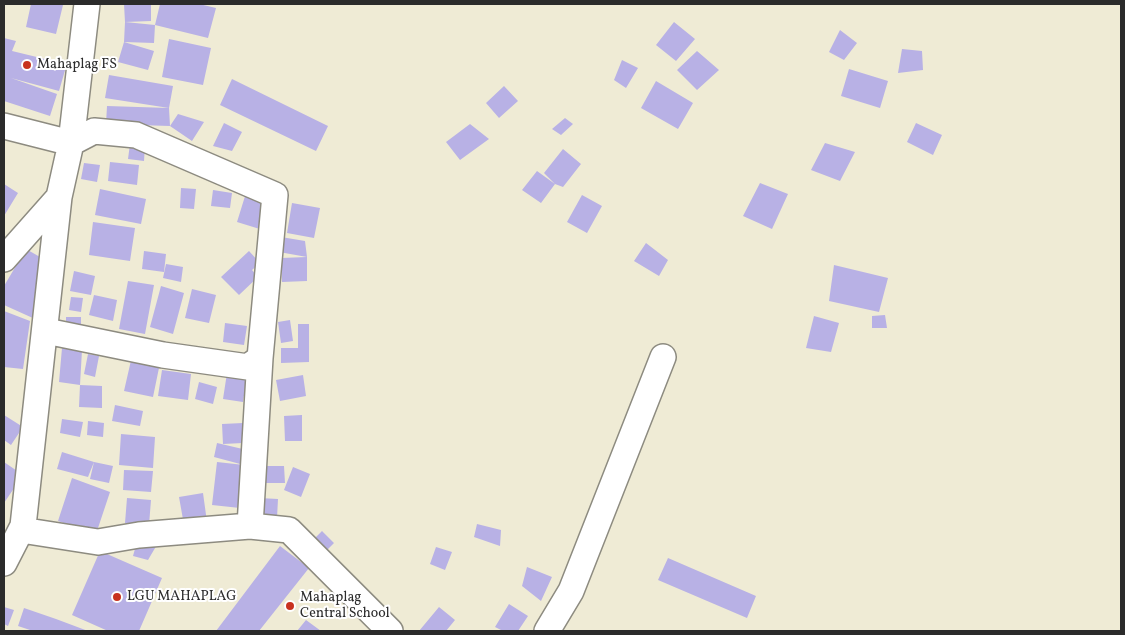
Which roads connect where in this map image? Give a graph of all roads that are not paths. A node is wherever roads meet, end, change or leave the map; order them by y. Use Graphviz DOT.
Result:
graph roads {
  1 [pos="87,4"];
  2 [pos="4,126"];
  3 [pos="71,143"];
  4 [pos="59,197"];
  5 [pos="4,259"];
  6 [pos="46,331"];
  7 [pos="664,357"];
  8 [pos="260,358"];
  9 [pos="250,526"];
  10 [pos="21,530"];
  11 [pos="4,563"];
  12 [pos="390,631"];
  13 [pos="548,631"];
  1 -- 3 [label="street"];
  2 -- 3 [label="street"];
  3 -- 4 [label="street"];
  3 -- 8 [label="street"];
  4 -- 5 [label="street"];
  4 -- 6 [label="street"];
  6 -- 8 [label="street"];
  6 -- 10 [label="street"];
  7 -- 13 [label="street"];
  8 -- 9 [label="street"];
  9 -- 10 [label="street"];
  9 -- 12 [label="street"];
  10 -- 11 [label="street"];
}
